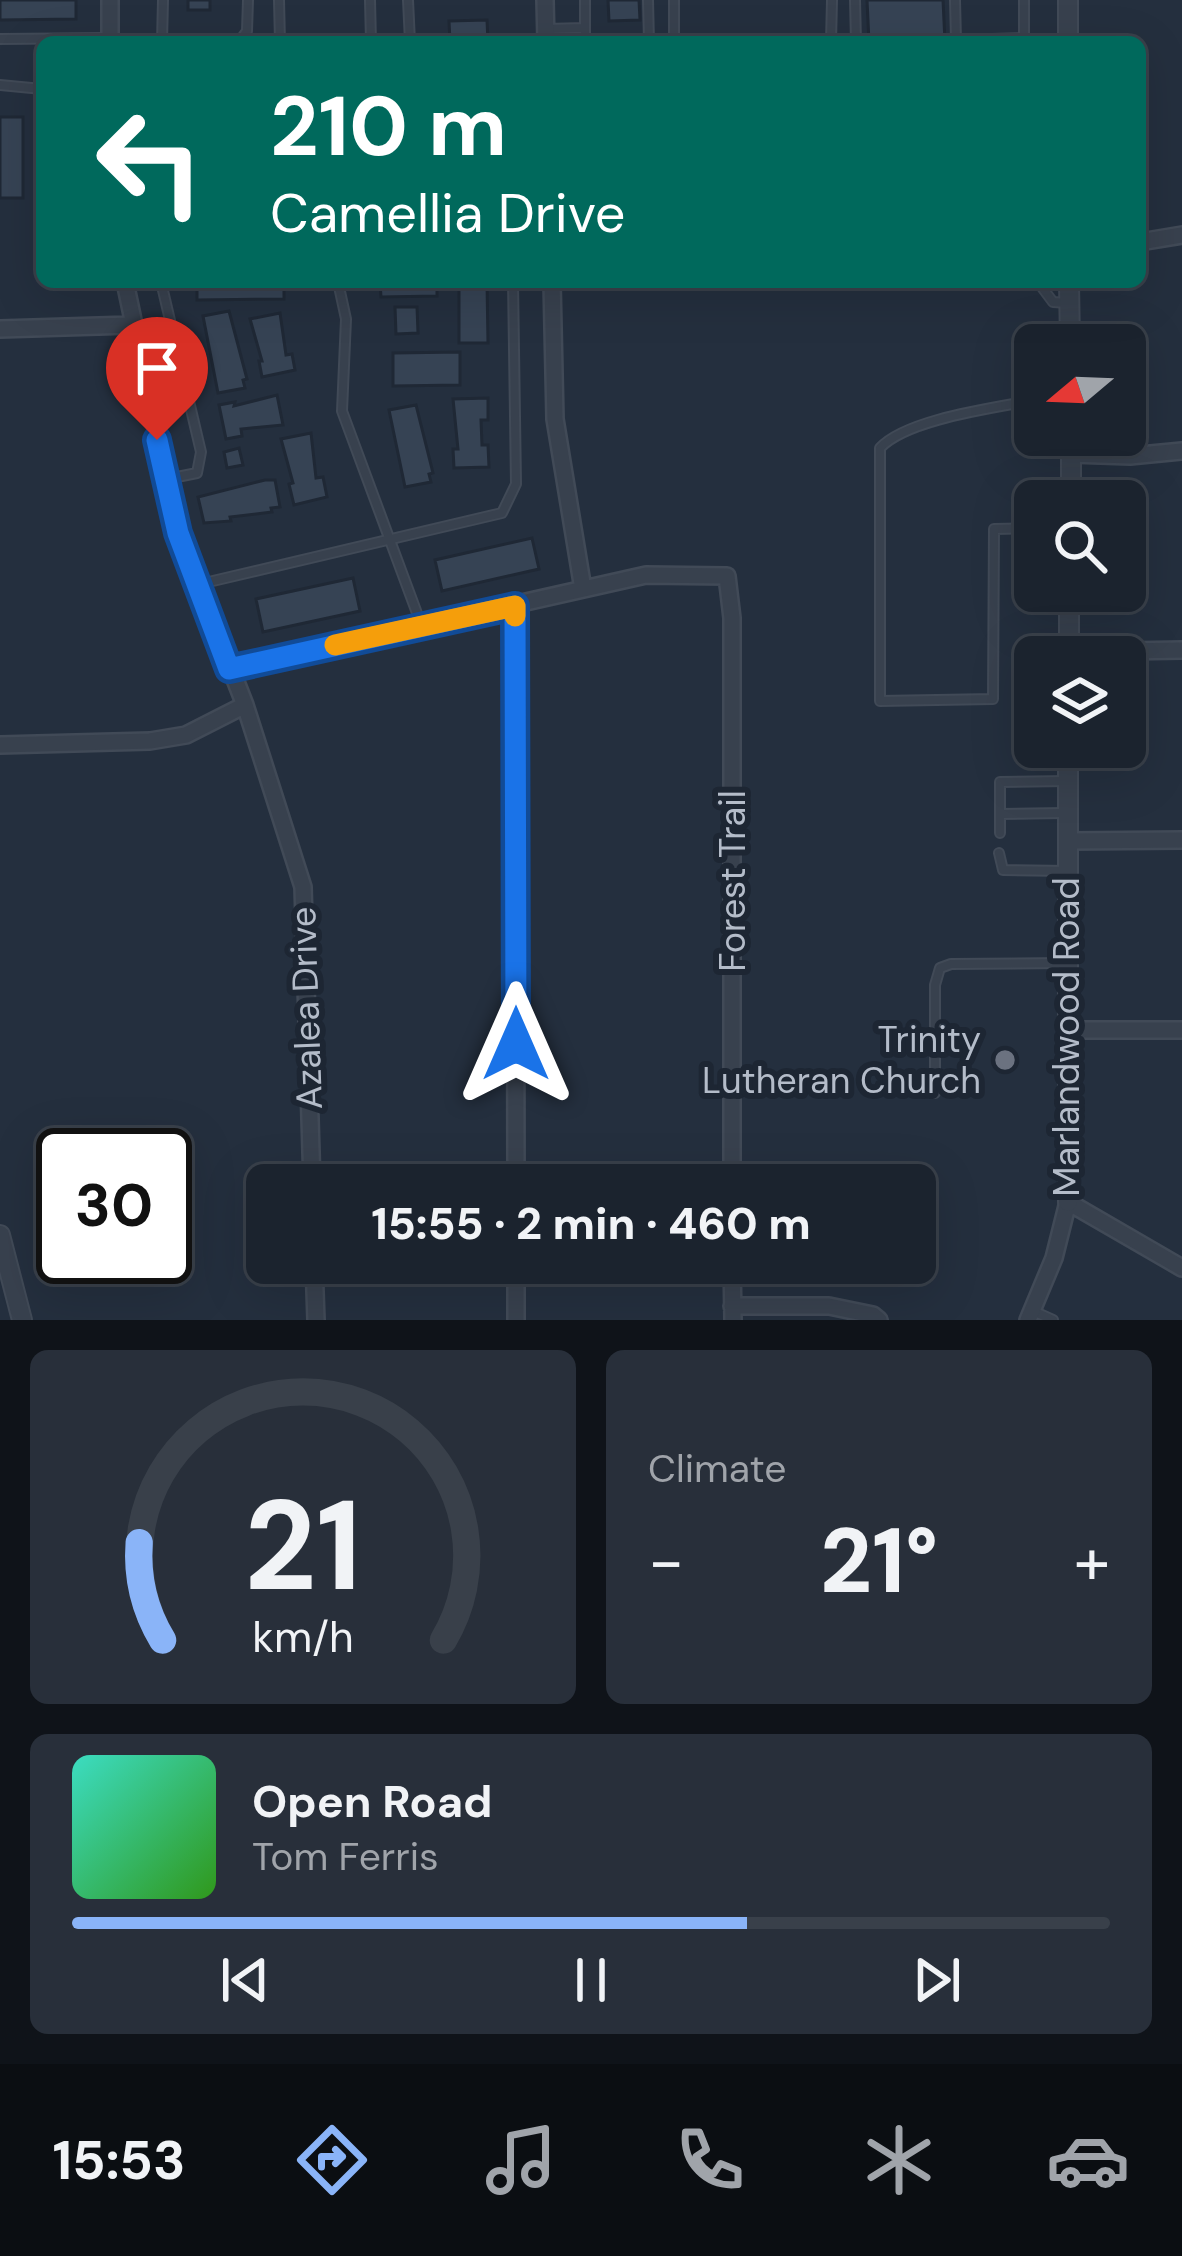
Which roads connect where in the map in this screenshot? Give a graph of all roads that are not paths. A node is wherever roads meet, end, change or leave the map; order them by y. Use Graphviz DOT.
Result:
graph roads {
  1 [pos="110,0"];
  2 [pos="163,0"];
  3 [pos="248,0"];
  4 [pos="279,0"];
  5 [pos="370,0"];
  6 [pos="408,0"];
  7 [pos="545,0"];
  8 [pos="585,0"];
  9 [pos="648,0"];
  10 [pos="674,0"];
  11 [pos="832,0"];
  12 [pos="855,0"];
  13 [pos="955,0"];
  14 [pos="1024,0"];
  15 [pos="1068,0"];
  16 [pos="585,28"];
  17 [pos="546,35"];
  18 [pos="110,36"];
  19 [pos="162,36"];
  20 [pos="243,36"];
  21 [pos="280,36"];
  22 [pos="371,36"];
  23 [pos="410,36"];
  24 [pos="585,36"];
  25 [pos="649,36"];
  26 [pos="674,36"];
  27 [pos="831,36"];
  28 [pos="856,36"];
  29 [pos="956,36"];
  30 [pos="1024,36"];
  31 [pos="1068,36"];
  32 [pos="0,39"];
  33 [pos="36,39"];
  34 [pos="0,85"];
  35 [pos="36,88"];
  36 [pos="1182,235"];
  37 [pos="1146,241"];
  38 [pos="125,288"];
  39 [pos="162,288"];
  40 [pos="339,288"];
  41 [pos="513,288"];
  42 [pos="551,288"];
  43 [pos="1042,288"];
  44 [pos="1070,288"];
  45 [pos="1070,303"];
  46 [pos="1070,324"];
  47 [pos="131,325"];
  48 [pos="0,328"];
  49 [pos="1014,405"];
  50 [pos="1182,451"];
  51 [pos="1146,454"];
  52 [pos="166,479"];
  53 [pos="1014,529"];
  54 [pos="388,538"];
  55 [pos="197,584"];
  56 [pos="583,589"];
  57 [pos="515,606"];
  58 [pos="422,626"];
  59 [pos="1182,650"];
  60 [pos="1146,652"];
  61 [pos="229,669"];
  62 [pos="245,705"];
  63 [pos="0,745"];
  64 [pos="1068,768"];
  65 [pos="1068,781"];
  66 [pos="1068,813"];
  67 [pos="1000,814"];
  68 [pos="1000,832"];
  69 [pos="1182,840"];
  70 [pos="1068,842"];
  71 [pos="999,853"];
  72 [pos="1067,871"];
  73 [pos="1067,963"];
  74 [pos="1068,1030"];
  75 [pos="1182,1030"];
  76 [pos="935,1094"];
  77 [pos="311,1164"];
  78 [pos="516,1164"];
  79 [pos="732,1164"];
  80 [pos="1068,1202"];
  81 [pos="0,1235"];
  82 [pos="1182,1268"];
  83 [pos="315,1284"];
  84 [pos="516,1284"];
  85 [pos="733,1313"];
  86 [pos="1030,1315"];
  87 [pos="22,1320"];
  88 [pos="316,1320"];
  89 [pos="516,1320"];
  90 [pos="879,1320"];
  91 [pos="1053,1320"];
  1 -- 18 [label="street"];
  2 -- 19 [label="lane"];
  3 -- 20 [label="lane"];
  4 -- 21 [label="lane"];
  5 -- 22 [label="lane"];
  6 -- 23 [label="lane"];
  7 -- 17 [label="street"];
  8 -- 16 [label="lane"];
  9 -- 25 [label="lane"];
  10 -- 26 [label="lane"];
  11 -- 27 [label="lane"];
  12 -- 28 [label="lane"];
  13 -- 29 [label="lane"];
  14 -- 30 [label="lane"];
  15 -- 31 [label="street"];
  16 -- 17 [label="lane"];
  16 -- 24 [label="lane"];
  32 -- 33 [label="lane"];
  34 -- 35 [label="lane"];
  36 -- 37 [label="street"];
  38 -- 47 [label="street, Azalea Drive"];
  39 -- 52 [label="lane"];
  40 -- 54 [label="lane"];
  41 -- 54 [label="lane"];
  42 -- 56 [label="street"];
  43 -- 45 [label="lane"];
  44 -- 45 [label="street"];
  45 -- 46 [label="street"];
  47 -- 48 [label="street"];
  47 -- 52 [label="street, Azalea Drive"];
  49 -- 53 [label="lane"];
  50 -- 51 [label="street"];
  52 -- 55 [label="street, Azalea Drive"];
  54 -- 55 [label="lane"];
  54 -- 58 [label="lane"];
  55 -- 61 [label="street, Azalea Drive"];
  56 -- 57 [label="street"];
  56 -- 79 [label="street, Forest Trail"];
  57 -- 58 [label="street"];
  57 -- 78 [label="street"];
  58 -- 61 [label="street"];
  59 -- 60 [label="street"];
  61 -- 62 [label="street, Azalea Drive"];
  62 -- 63 [label="street"];
  62 -- 77 [label="street, Azalea Drive"];
  64 -- 65 [label="street, Marlandwood Road"];
  65 -- 66 [label="street, Marlandwood Road"];
  65 -- 67 [label="lane"];
  66 -- 67 [label="lane"];
  66 -- 70 [label="street, Marlandwood Road"];
  67 -- 68 [label="lane"];
  69 -- 70 [label="street"];
  70 -- 72 [label="street, Marlandwood Road"];
  71 -- 72 [label="lane"];
  72 -- 73 [label="street, Marlandwood Road"];
  73 -- 74 [label="street, Marlandwood Road"];
  73 -- 76 [label="lane"];
  74 -- 75 [label="street"];
  74 -- 80 [label="street, Marlandwood Road"];
  80 -- 82 [label="street"];
  80 -- 86 [label="street, Marlandwood Road"];
  81 -- 87 [label="street"];
  83 -- 88 [label="street"];
  84 -- 89 [label="street"];
  85 -- 90 [label="street"];
  86 -- 91 [label="lane"];
}
